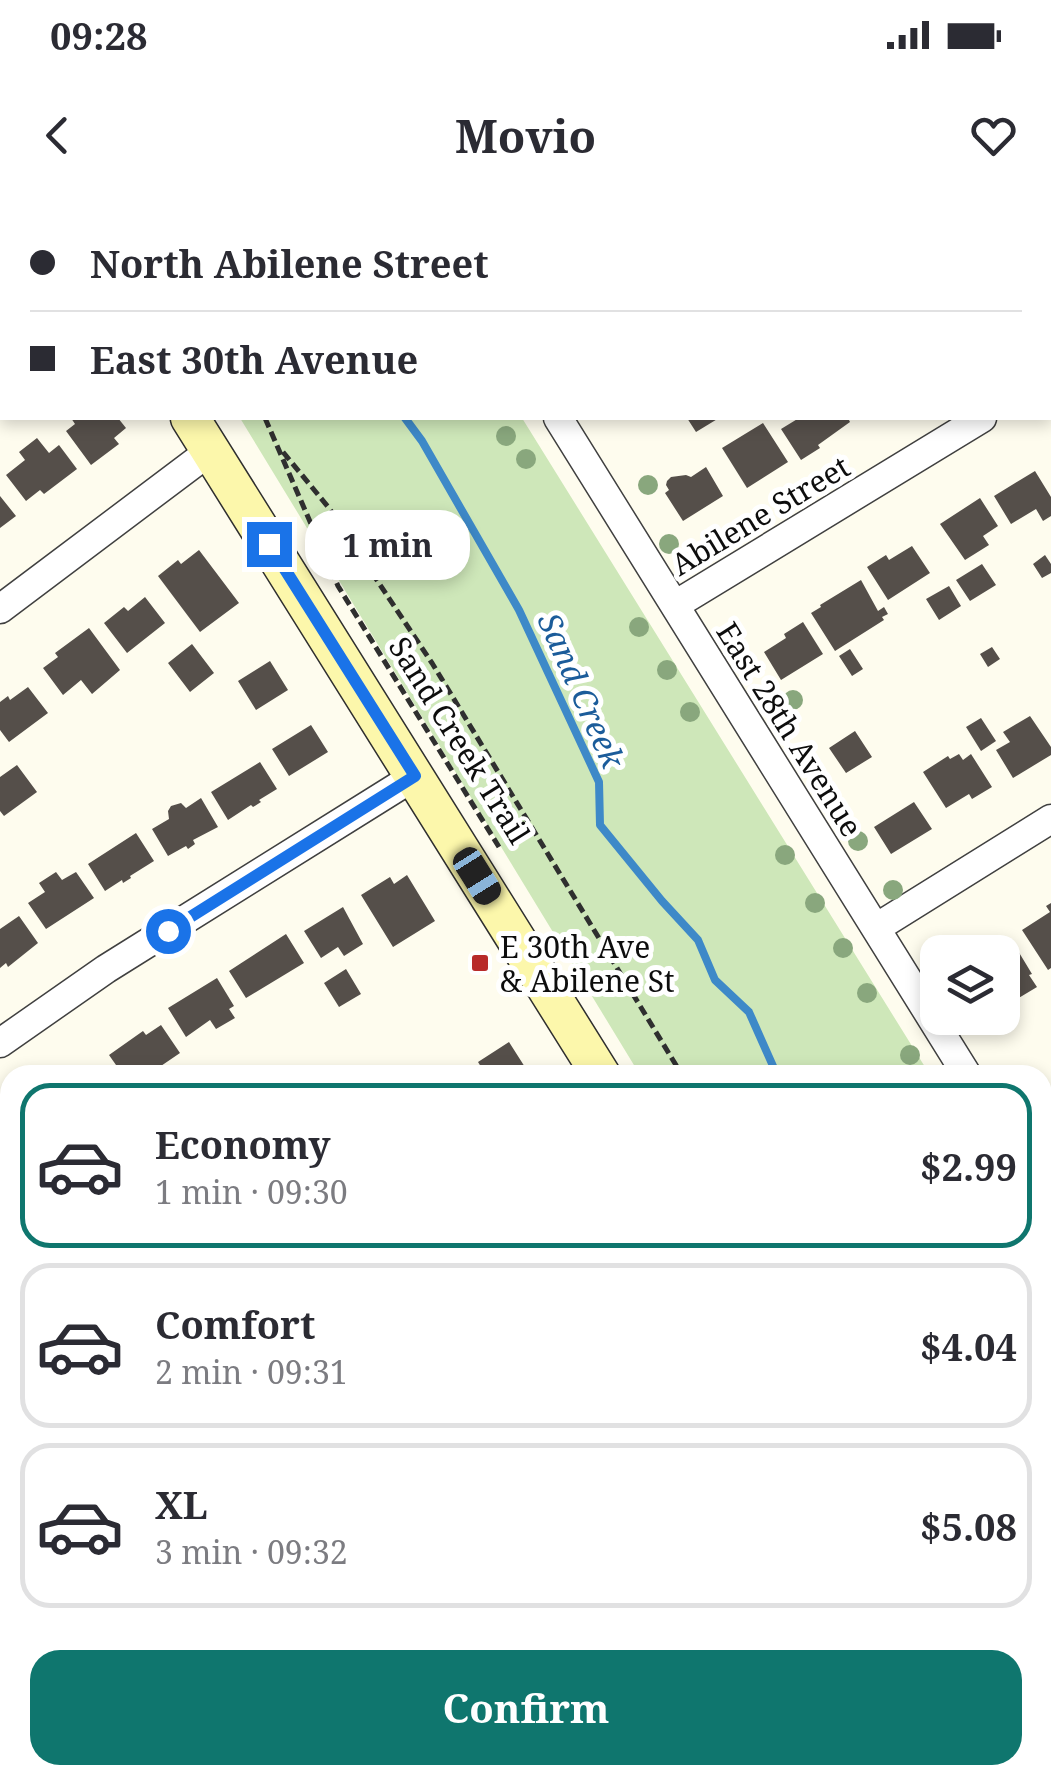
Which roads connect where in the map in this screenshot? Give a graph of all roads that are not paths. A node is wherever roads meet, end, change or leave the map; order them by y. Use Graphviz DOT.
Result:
graph roads {
  1 [pos="191,420"];
  2 [pos="559,420"];
  3 [pos="979,420"];
  4 [pos="210,451"];
  5 [pos="675,605"];
  6 [pos="0,609"];
  7 [pos="415,776"];
  8 [pos="1051,819"];
  9 [pos="876,928"];
  10 [pos="0,1043"];
  11 [pos="596,1065"];
  12 [pos="961,1065"];
  1 -- 4 [label="street"];
  2 -- 5 [label="street, East 28th Avenue"];
  3 -- 5 [label="street, Abilene Street"];
  4 -- 6 [label="street"];
  4 -- 7 [label="street"];
  5 -- 9 [label="street, East 28th Avenue"];
  7 -- 10 [label="street"];
  7 -- 11 [label="street"];
  8 -- 9 [label="street"];
  9 -- 12 [label="street, East 28th Avenue"];
}
